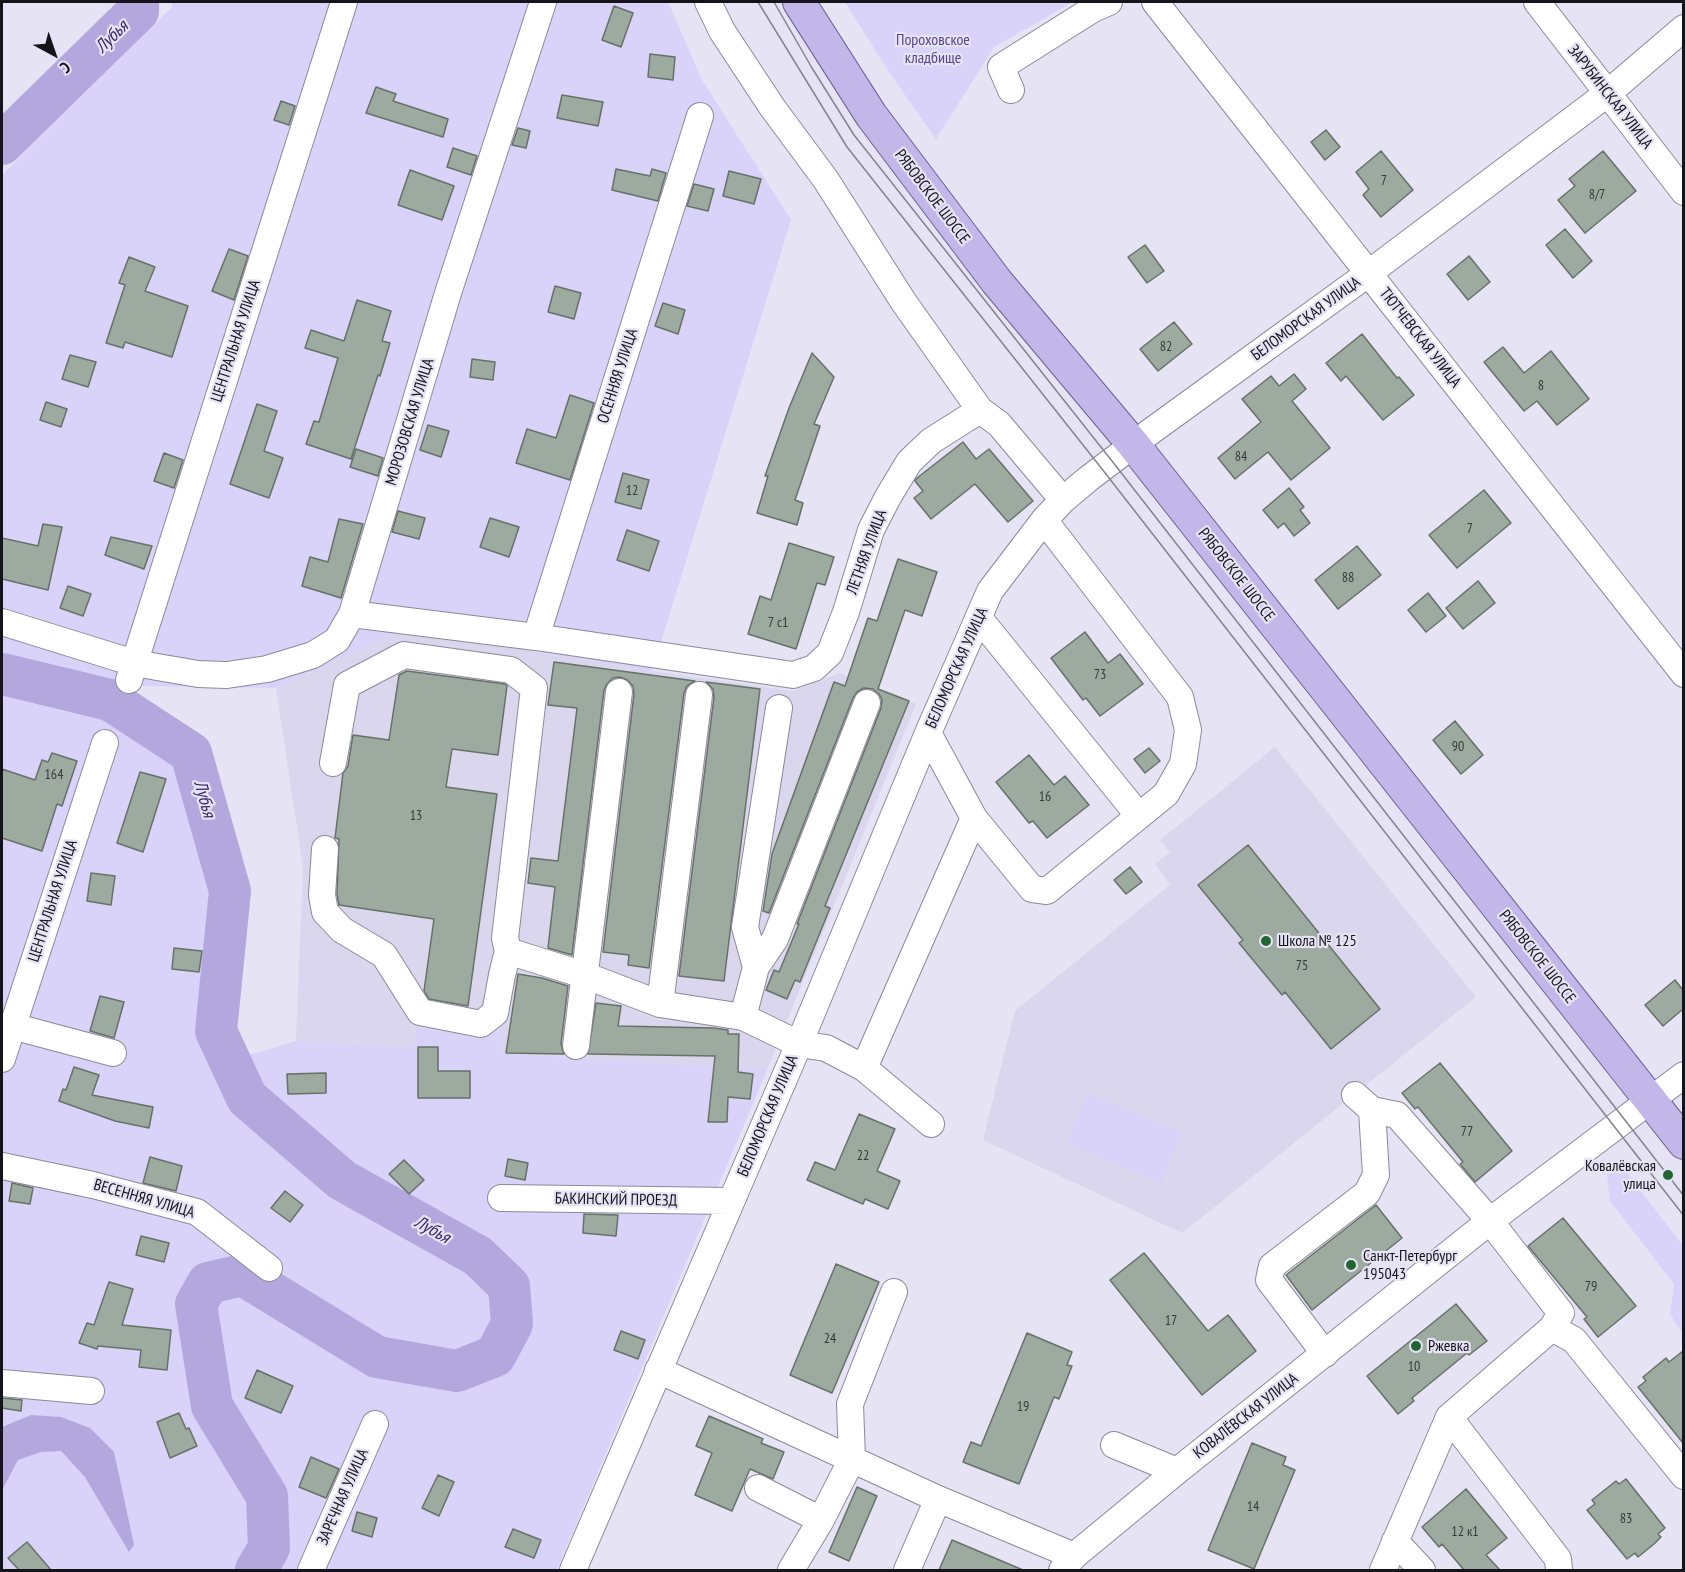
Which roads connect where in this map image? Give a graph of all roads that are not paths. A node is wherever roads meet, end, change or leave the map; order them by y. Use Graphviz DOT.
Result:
graph roads {
  1 [pos="344,2"];
  2 [pos="543,2"];
  3 [pos="708,2"];
  4 [pos="799,2"];
  5 [pos="1109,2"];
  6 [pos="1155,2"];
  7 [pos="1538,2"];
  8 [pos="1683,28"];
  9 [pos="1011,90"];
  10 [pos="1608,93"];
  11 [pos="700,116"];
  12 [pos="1683,192"];
  13 [pos="1369,273"];
  14 [pos="980,410"];
  15 [pos="1133,444"];
  16 [pos="1063,500"];
  17 [pos="1044,520"];
  18 [pos="352,614"];
  19 [pos="979,618"];
  20 [pos="2,622"];
  21 [pos="536,637"];
  22 [pos="132,672"];
  23 [pos="1683,674"];
  24 [pos="619,692"];
  25 [pos="699,695"];
  26 [pos="867,704"];
  27 [pos="779,708"];
  28 [pos="928,733"];
  29 [pos="105,742"];
  30 [pos="333,763"];
  31 [pos="1139,816"];
  32 [pos="974,818"];
  33 [pos="325,849"];
  34 [pos="508,951"];
  35 [pos="756,967"];
  36 [pos="584,975"];
  37 [pos="660,1004"];
  38 [pos="743,1017"];
  39 [pos="12,1026"];
  40 [pos="799,1044"];
  41 [pos="576,1046"];
  42 [pos="113,1053"];
  43 [pos="2,1059"];
  44 [pos="864,1068"];
  45 [pos="1683,1075"];
  46 [pos="1650,1101"];
  47 [pos="931,1124"];
  48 [pos="1683,1143"];
  49 [pos="2,1166"];
  50 [pos="501,1198"];
  51 [pos="730,1201"];
  52 [pos="1490,1221"];
  53 [pos="270,1268"];
  54 [pos="894,1292"];
  55 [pos="1552,1328"];
  56 [pos="1325,1353"];
  57 [pos="658,1370"];
  58 [pos="2,1383"];
  59 [pos="91,1391"];
  60 [pos="1449,1417"];
  61 [pos="375,1424"];
  62 [pos="1114,1445"];
  63 [pos="852,1459"];
  64 [pos="1177,1471"];
  65 [pos="1683,1476"];
  66 [pos="758,1488"];
  67 [pos="938,1499"];
  68 [pos="821,1520"];
  69 [pos="1395,1540"];
  70 [pos="1068,1563"];
  71 [pos="311,1570"];
  72 [pos="573,1570"];
  73 [pos="791,1570"];
  74 [pos="907,1570"];
  75 [pos="1383,1570"];
  76 [pos="1422,1570"];
  77 [pos="1559,1570"];
  1 -- 22 [label="street, ЦЕНТРАЛЬНАЯ УЛИЦА"];
  2 -- 18 [label="street, МОРОЗОВСКАЯ УЛИЦА"];
  3 -- 14 [label="street"];
  4 -- 15 [label="main road, РЯБОВСКОЕ ШОССЕ"];
  5 -- 9 [label="street"];
  6 -- 13 [label="street, ТЮТЧЕВСКАЯ УЛИЦА"];
  7 -- 10 [label="street, ЗАРУБИНСКАЯ УЛИЦА"];
  8 -- 10 [label="street, БЕЛОМОРСКАЯ УЛИЦА"];
  10 -- 12 [label="street, ЗАРУБИНСКАЯ УЛИЦА"];
  10 -- 13 [label="street, БЕЛОМОРСКАЯ УЛИЦА"];
  11 -- 21 [label="street, ОСЕННЯЯ УЛИЦА"];
  13 -- 15 [label="street, БЕЛОМОРСКАЯ УЛИЦА"];
  13 -- 23 [label="street, ТЮТЧЕВСКАЯ УЛИЦА"];
  14 -- 16 [label="street"];
  14 -- 21 [label="street, ЛЕТНЯЯ УЛИЦА"];
  15 -- 16 [label="street, БЕЛОМОРСКАЯ УЛИЦА"];
  15 -- 46 [label="main road, РЯБОВСКОЕ ШОССЕ"];
  16 -- 17 [label="street, БЕЛОМОРСКАЯ УЛИЦА"];
  17 -- 19 [label="street, БЕЛОМОРСКАЯ УЛИЦА"];
  17 -- 31 [label="street"];
  18 -- 21 [label="street"];
  18 -- 22 [label="street, МОРОЗОВСКАЯ УЛИЦА"];
  19 -- 28 [label="street, БЕЛОМОРСКАЯ УЛИЦА"];
  19 -- 31 [label="street"];
  20 -- 22 [label="street, МОРОЗОВСКАЯ УЛИЦА"];
  24 -- 36 [label="street"];
  25 -- 37 [label="street"];
  26 -- 35 [label="street"];
  27 -- 35 [label="street"];
  28 -- 32 [label="street"];
  28 -- 40 [label="street, БЕЛОМОРСКАЯ УЛИЦА"];
  29 -- 39 [label="street, ЦЕНТРАЛЬНАЯ УЛИЦА"];
  30 -- 34 [label="street"];
  31 -- 32 [label="street"];
  32 -- 44 [label="street"];
  33 -- 34 [label="street"];
  34 -- 36 [label="street"];
  35 -- 38 [label="street"];
  36 -- 37 [label="street"];
  36 -- 41 [label="street"];
  37 -- 38 [label="street"];
  38 -- 40 [label="street"];
  39 -- 42 [label="street"];
  39 -- 43 [label="street, ЦЕНТРАЛЬНАЯ УЛИЦА"];
  40 -- 44 [label="street"];
  40 -- 51 [label="street, БЕЛОМОРСКАЯ УЛИЦА"];
  44 -- 47 [label="street"];
  45 -- 46 [label="street, КОВАЛЁВСКАЯ УЛИЦА"];
  46 -- 48 [label="main road, РЯБОВСКОЕ ШОССЕ"];
  46 -- 52 [label="street, КОВАЛЁВСКАЯ УЛИЦА"];
  49 -- 53 [label="street, ВЕСЕННЯЯ УЛИЦА"];
  50 -- 51 [label="street, БАКИНСКИЙ ПРОЕЗД"];
  51 -- 57 [label="street, БЕЛОМОРСКАЯ УЛИЦА"];
  52 -- 55 [label="street"];
  52 -- 56 [label="street, КОВАЛЁВСКАЯ УЛИЦА"];
  52 -- 56 [label="street"];
  54 -- 63 [label="street"];
  55 -- 60 [label="street"];
  55 -- 65 [label="street"];
  56 -- 64 [label="street, КОВАЛЁВСКАЯ УЛИЦА"];
  57 -- 63 [label="street"];
  57 -- 72 [label="street, БЕЛОМОРСКАЯ УЛИЦА"];
  58 -- 59 [label="street"];
  60 -- 69 [label="street"];
  60 -- 77 [label="street"];
  61 -- 71 [label="street, ЗАРЕЧНАЯ УЛИЦА"];
  62 -- 64 [label="street"];
  63 -- 67 [label="street"];
  63 -- 68 [label="street"];
  64 -- 70 [label="street, КОВАЛЁВСКАЯ УЛИЦА"];
  66 -- 68 [label="street"];
  67 -- 70 [label="street"];
  67 -- 74 [label="street"];
  68 -- 73 [label="street"];
  69 -- 75 [label="street"];
  69 -- 76 [label="street"];
}
